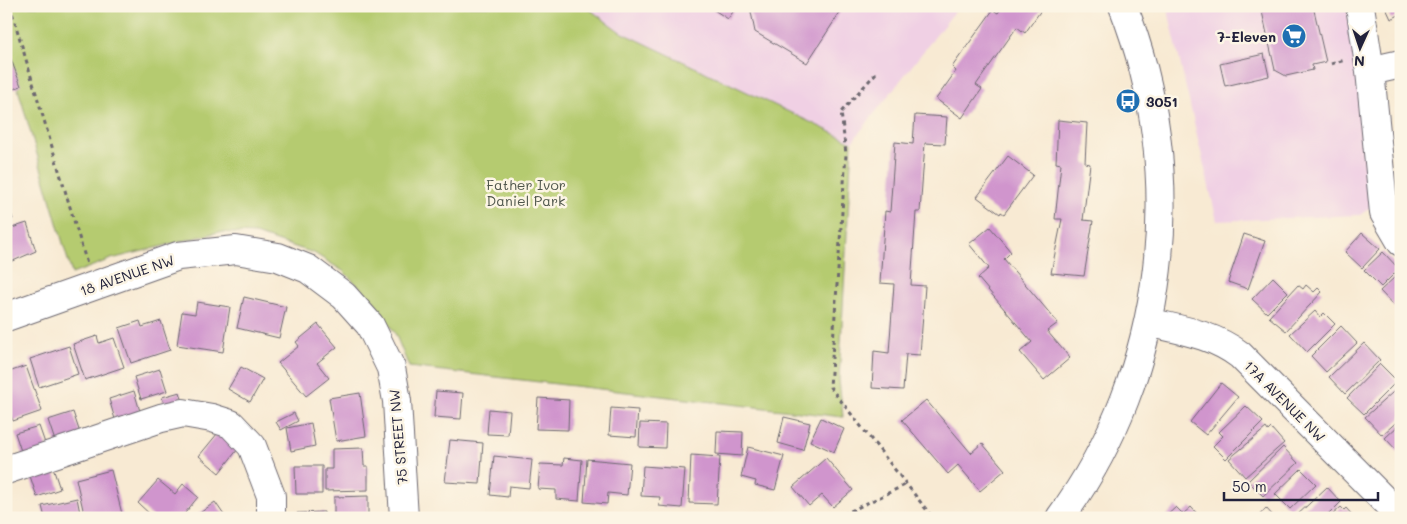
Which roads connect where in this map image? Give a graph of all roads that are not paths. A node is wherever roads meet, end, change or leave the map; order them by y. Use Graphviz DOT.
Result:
graph roads {
  1 [pos="1123,6"];
  2 [pos="1360,6"];
  3 [pos="1401,64"];
  4 [pos="1370,71"];
  5 [pos="1401,242"];
  6 [pos="308,268"];
  7 [pos="6,317"];
  8 [pos="1148,322"];
  9 [pos="6,470"];
  10 [pos="1397,505"];
  11 [pos="271,518"];
  12 [pos="404,518"];
  13 [pos="1060,518"];
  1 -- 8 [label="street"];
  2 -- 4 [label="street"];
  3 -- 4 [label="street"];
  4 -- 5 [label="street"];
  6 -- 7 [label="street, 18 AVENUE NW"];
  6 -- 12 [label="street, 75 STREET NW"];
  8 -- 10 [label="street, 17A AVENUE NW"];
  8 -- 13 [label="street"];
  9 -- 11 [label="street"];
}
